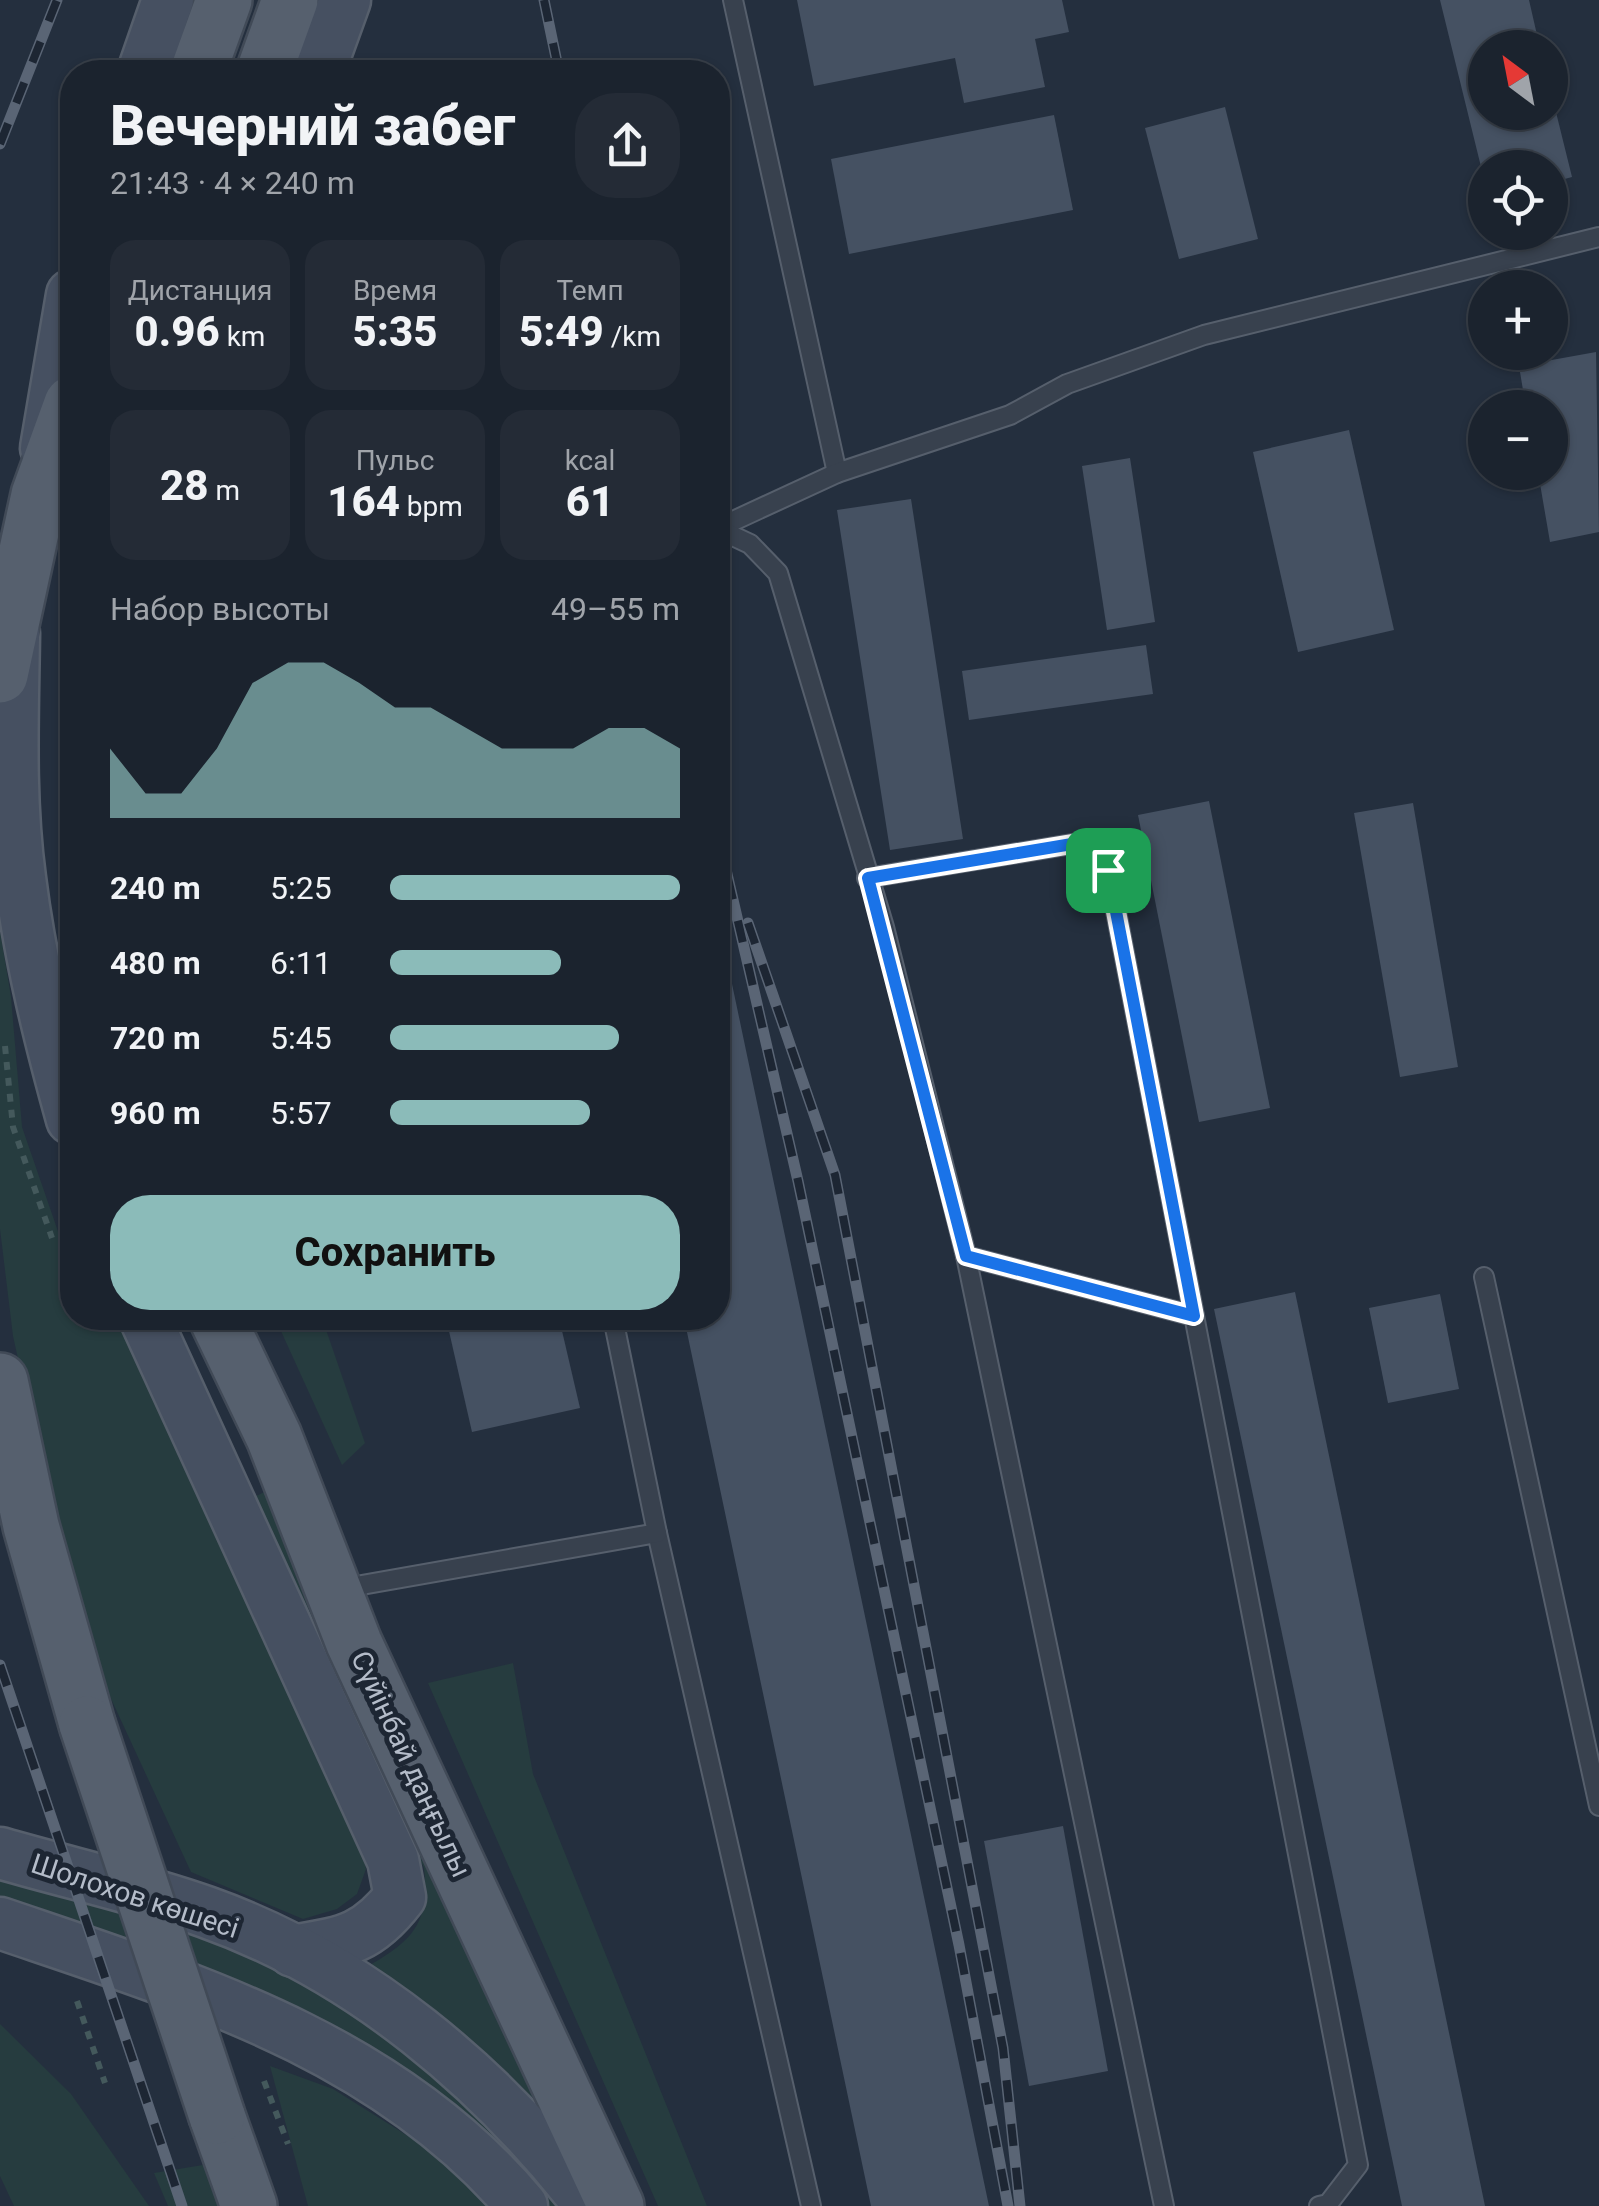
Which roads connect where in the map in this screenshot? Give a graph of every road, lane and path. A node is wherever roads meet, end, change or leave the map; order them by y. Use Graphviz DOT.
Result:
graph roads {
  1 [pos="168,0"];
  2 [pos="224,0"];
  3 [pos="290,0"];
  4 [pos="346,0"];
  5 [pos="733,0"];
  6 [pos="147,60"];
  7 [pos="202,60"];
  8 [pos="268,60"];
  9 [pos="324,60"];
  10 [pos="1599,238"];
  11 [pos="60,366"];
  12 [pos="60,436"];
  13 [pos="837,473"];
  14 [pos="38,495"];
  15 [pos="730,522"];
  16 [pos="730,534"];
  17 [pos="14,622"];
  18 [pos="0,675"];
  19 [pos="868,878"];
  20 [pos="5,1044"];
  21 [pos="60,1076"];
  22 [pos="52,1238"];
  23 [pos="966,1256"];
  24 [pos="1484,1277"];
  25 [pos="1194,1316"];
  26 [pos="150,1330"];
  27 [pos="223,1330"];
  28 [pos="615,1330"];
  29 [pos="0,1381"];
  30 [pos="274,1437"];
  31 [pos="210,1466"];
  32 [pos="657,1533"];
  33 [pos="334,1590"];
  34 [pos="1596,1779"];
  35 [pos="1599,1806"];
  36 [pos="0,1853"];
  37 [pos="0,1924"];
  38 [pos="293,1952"];
  39 [pos="76,2001"];
  40 [pos="264,2081"];
  41 [pos="105,2083"];
  42 [pos="288,2144"];
  43 [pos="249,2206"];
  44 [pos="522,2206"];
  45 [pos="590,2206"];
  46 [pos="616,2206"];
  47 [pos="810,2206"];
  48 [pos="1164,2206"];
  49 [pos="1319,2206"];
  1 -- 6 [label="main road"];
  2 -- 7 [label="main road"];
  3 -- 8 [label="main road"];
  4 -- 9 [label="main road"];
  5 -- 13 [label="lane"];
  10 -- 13 [label="lane"];
  11 -- 14 [label="main road"];
  12 -- 14 [label="main road"];
  13 -- 15 [label="lane"];
  14 -- 17 [label="main road"];
  16 -- 19 [label="lane"];
  17 -- 18 [label="main road"];
  17 -- 21 [label="main road"];
  19 -- 23 [label="lane"];
  19 -- 25 [label="lane"];
  20 -- 22 [label="path"];
  23 -- 25 [label="lane"];
  23 -- 48 [label="lane"];
  24 -- 34 [label="lane"];
  25 -- 49 [label="lane"];
  26 -- 31 [label="main road, Сүйінбай даңғылы"];
  27 -- 30 [label="main road, Сүйінбай даңғылы"];
  28 -- 32 [label="lane"];
  29 -- 43 [label="main road, bridge"];
  30 -- 31 [label="main road"];
  30 -- 33 [label="main road, Сүйінбай даңғылы"];
  31 -- 38 [label="main road, Сүйінбай даңғылы"];
  32 -- 33 [label="lane"];
  32 -- 47 [label="lane"];
  33 -- 46 [label="main road, Сүйінбай даңғылы"];
  34 -- 35 [label="lane"];
  36 -- 38 [label="main road, Шолохов көшесі"];
  37 -- 44 [label="main road"];
  38 -- 45 [label="main road, Шолохов көшесі"];
  39 -- 41 [label="path"];
  40 -- 42 [label="path"];
}
